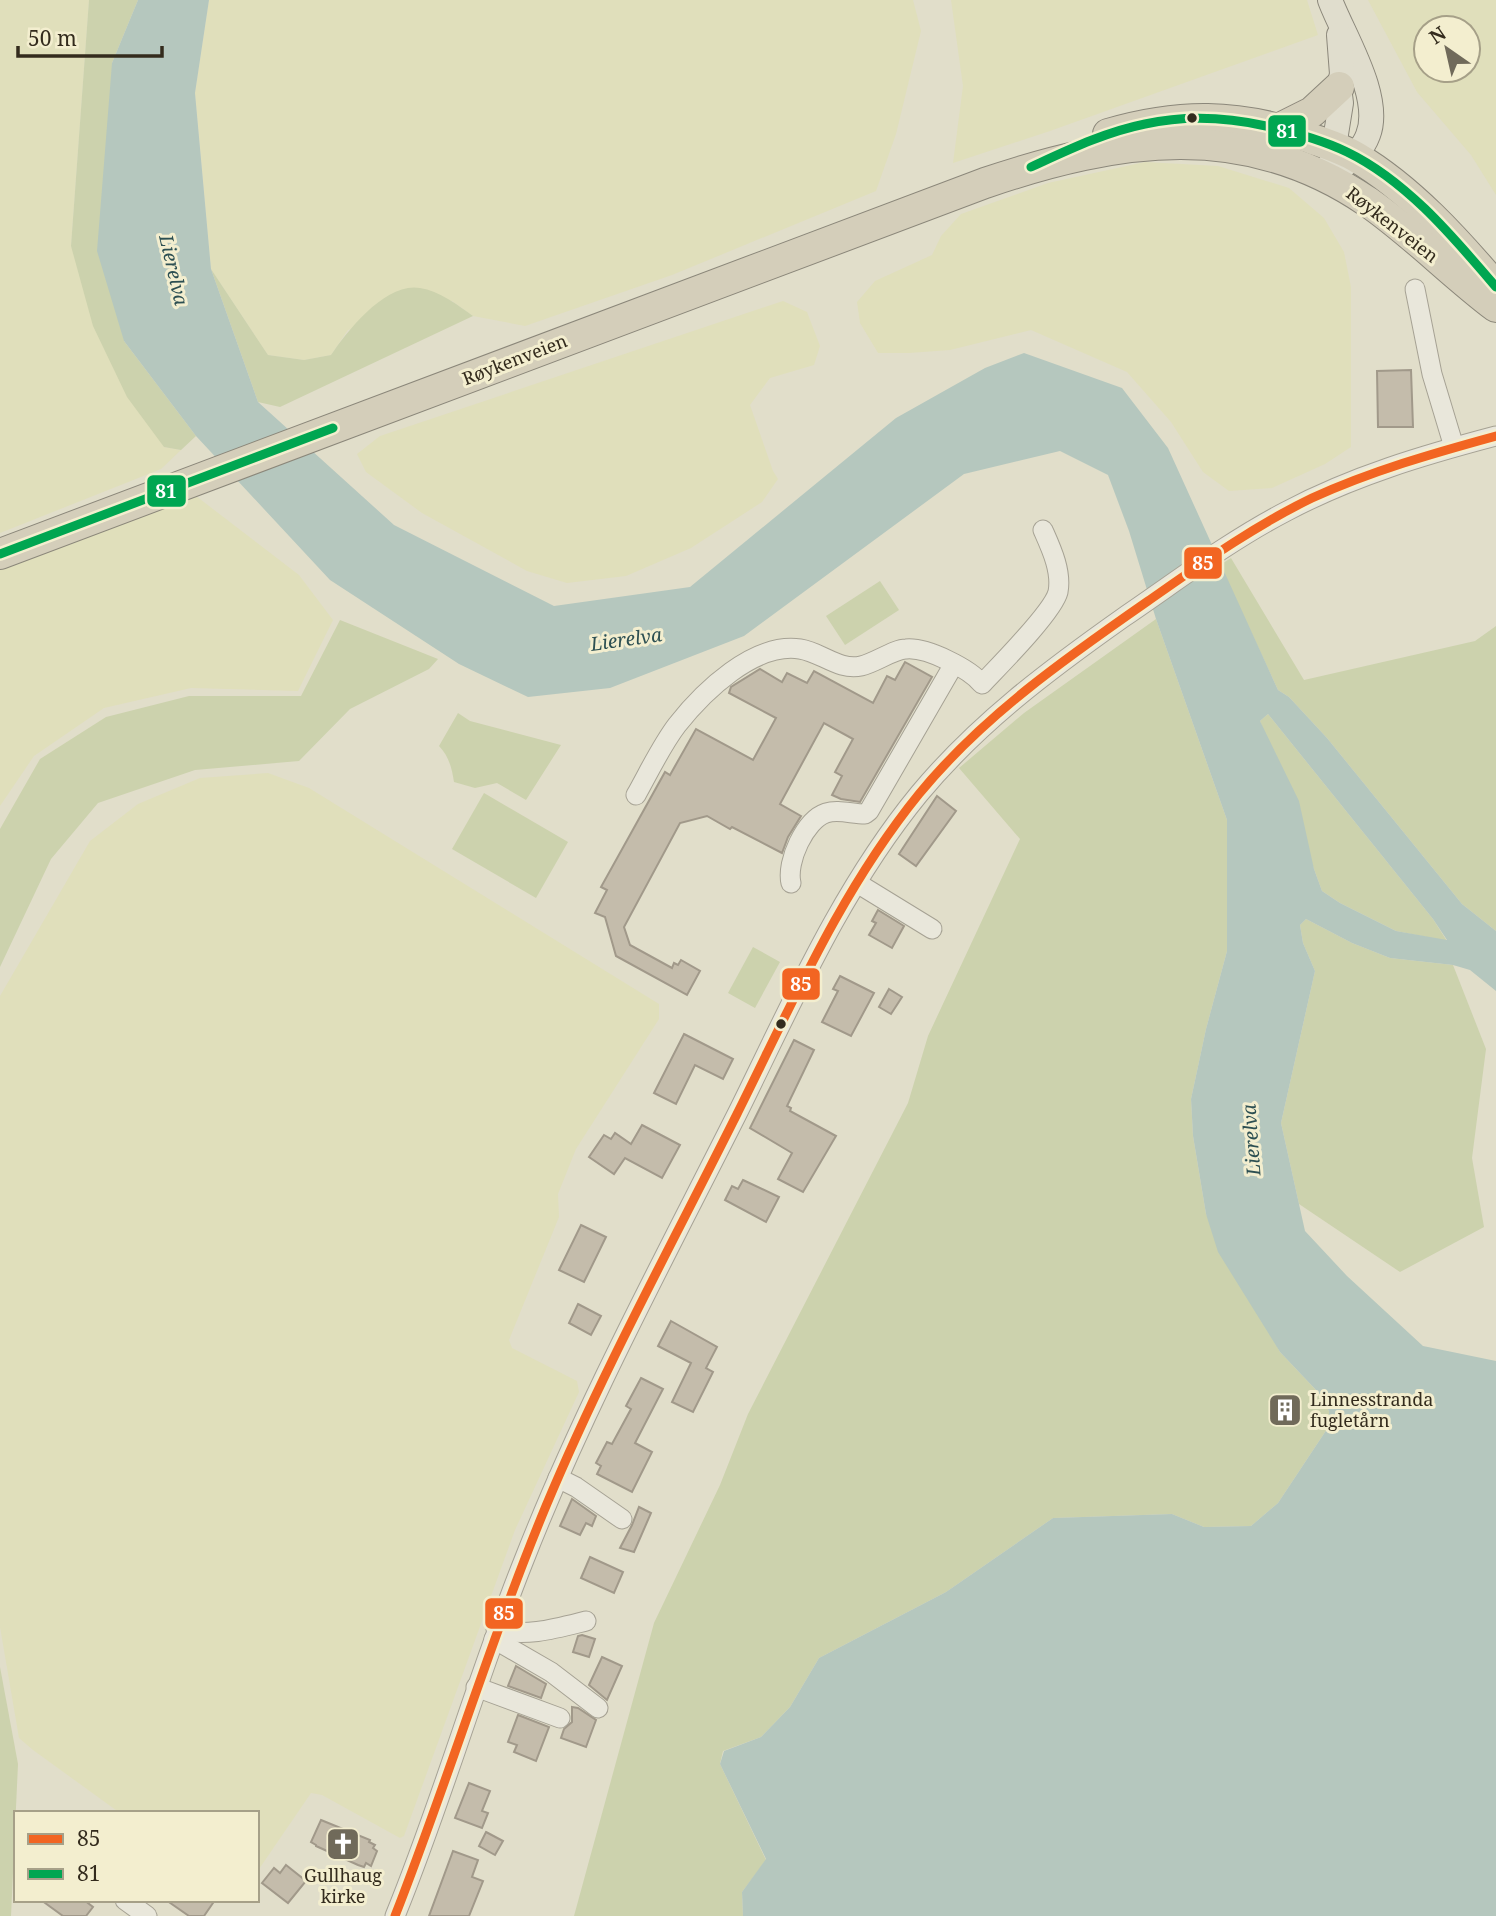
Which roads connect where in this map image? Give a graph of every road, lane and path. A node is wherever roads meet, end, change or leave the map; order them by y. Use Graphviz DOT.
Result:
graph roads {
  1 [pos="1330,0"];
  2 [pos="1339,24"];
  3 [pos="1339,87"];
  4 [pos="1280,128"];
  5 [pos="1344,151"];
  6 [pos="1031,167"];
  7 [pos="1329,178"];
  8 [pos="1496,287"];
  9 [pos="1415,289"];
  10 [pos="1496,307"];
  11 [pos="1496,436"];
  12 [pos="1454,447"];
  13 [pos="1043,530"];
  14 [pos="0,554"];
  15 [pos="954,664"];
  16 [pos="636,795"];
  17 [pos="791,883"];
  18 [pos="857,883"];
  19 [pos="932,929"];
  20 [pos="558,1478"];
  21 [pos="622,1519"];
  22 [pos="586,1621"];
  23 [pos="495,1634"];
  24 [pos="476,1687"];
  25 [pos="598,1707"];
  26 [pos="561,1718"];
  27 [pos="128,1902"];
  28 [pos="147,1916"];
  29 [pos="395,1916"];
  1 -- 2 [label="main road"];
  2 -- 3 [label="main road"];
  2 -- 5 [label="main road"];
  3 -- 4 [label="highway"];
  3 -- 5 [label="main road"];
  4 -- 5 [label="highway, Røykenveien"];
  4 -- 6 [label="highway, Røykenveien"];
  5 -- 7 [label="main road"];
  5 -- 8 [label="highway, Røykenveien"];
  6 -- 7 [label="highway, Røykenveien"];
  6 -- 14 [label="highway, Røykenveien"];
  7 -- 10 [label="highway, Røykenveien"];
  9 -- 12 [label="street"];
  11 -- 12 [label="street"];
  12 -- 18 [label="street"];
  13 -- 15 [label="street"];
  15 -- 16 [label="street"];
  15 -- 17 [label="street"];
  18 -- 19 [label="street"];
  18 -- 20 [label="street"];
  20 -- 21 [label="street"];
  20 -- 23 [label="street"];
  22 -- 23 [label="street"];
  23 -- 24 [label="street"];
  23 -- 25 [label="street"];
  24 -- 26 [label="street"];
  24 -- 29 [label="street"];
  27 -- 28 [label="street"];
}
